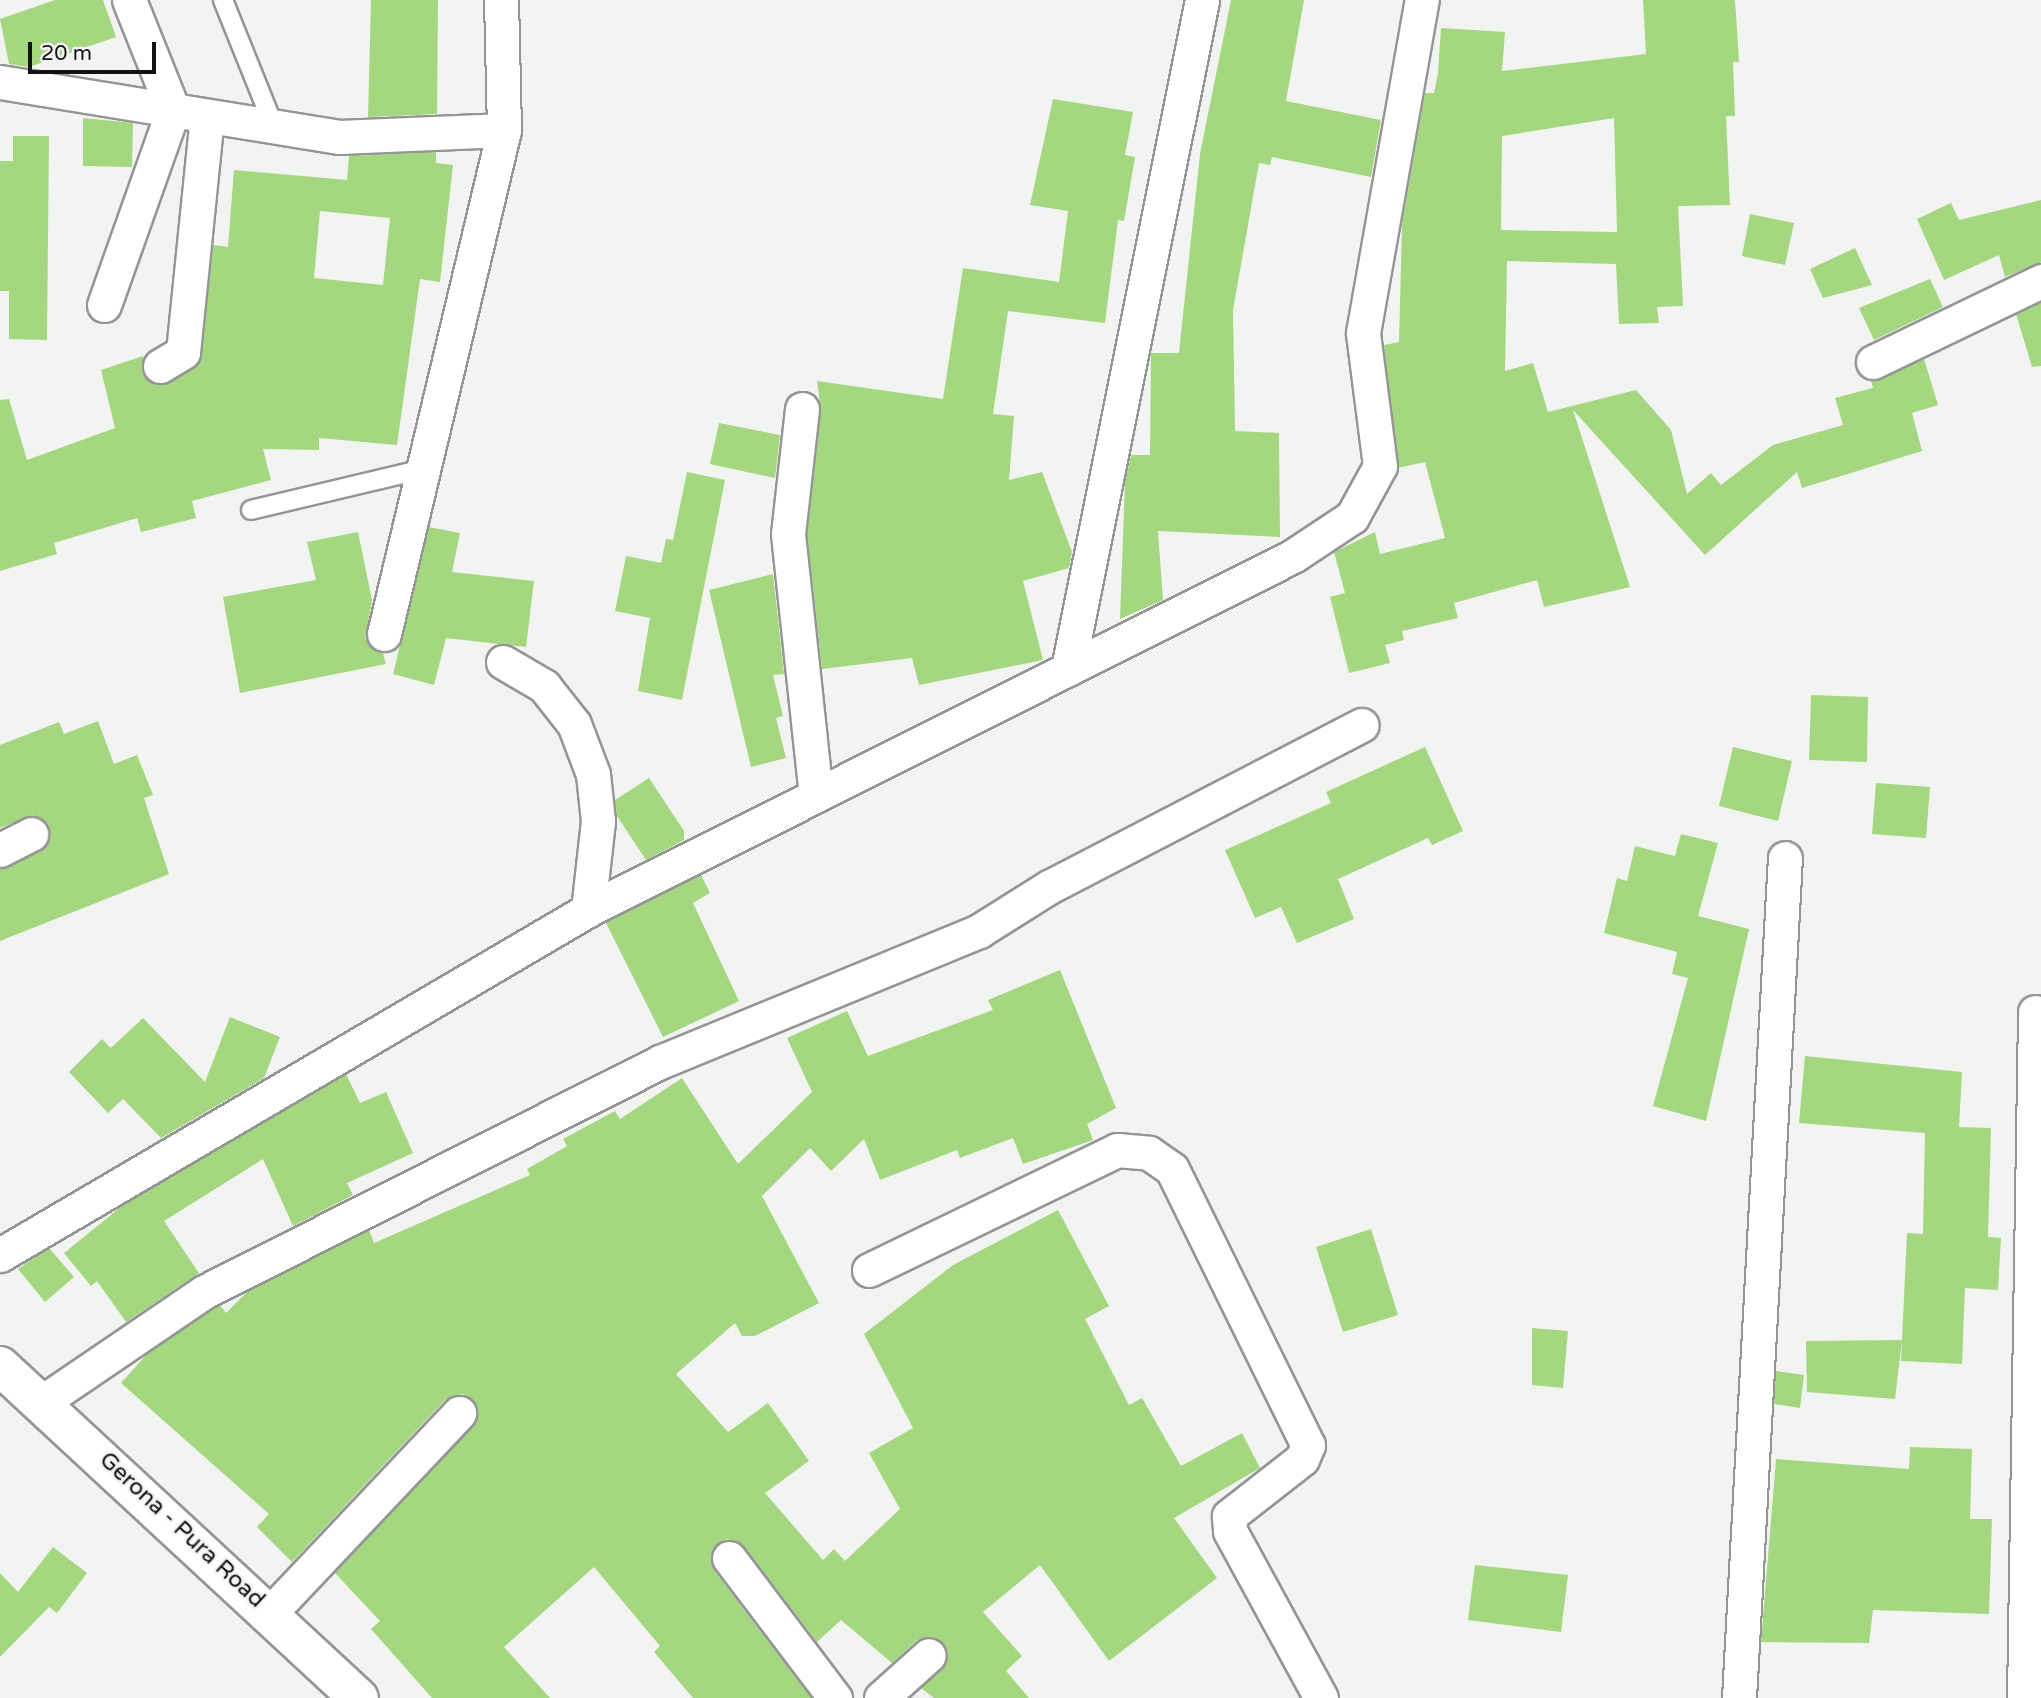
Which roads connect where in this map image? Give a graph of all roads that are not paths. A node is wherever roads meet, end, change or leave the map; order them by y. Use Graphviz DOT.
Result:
graph roads {
  1 [pos="129,0"];
  2 [pos="223,0"];
  3 [pos="501,0"];
  4 [pos="1202,0"];
  5 [pos="1422,0"];
  6 [pos="0,82"];
  7 [pos="173,110"];
  8 [pos="207,116"];
  9 [pos="274,127"];
  10 [pos="504,130"];
  11 [pos="2041,281"];
  12 [pos="104,305"];
  13 [pos="1873,362"];
  14 [pos="160,366"];
  15 [pos="802,409"];
  16 [pos="423,469"];
  17 [pos="251,510"];
  18 [pos="384,634"];
  19 [pos="503,662"];
  20 [pos="1068,669"];
  21 [pos="1362,725"];
  22 [pos="816,796"];
  23 [pos="31,834"];
  24 [pos="0,850"];
  25 [pos="1785,858"];
  26 [pos="588,910"];
  27 [pos="2035,1012"];
  28 [pos="0,1255"];
  29 [pos="869,1270"];
  30 [pos="0,1366"];
  31 [pos="42,1402"];
  32 [pos="459,1413"];
  33 [pos="729,1558"];
  34 [pos="271,1612"];
  35 [pos="929,1655"];
  36 [pos="359,1698"];
  37 [pos="835,1698"];
  38 [pos="881,1698"];
  39 [pos="1321,1698"];
  40 [pos="1739,1698"];
  41 [pos="2024,1698"];
  1 -- 7 [label="street"];
  2 -- 9 [label="lane"];
  3 -- 10 [label="street"];
  4 -- 20 [label="street"];
  5 -- 20 [label="street"];
  6 -- 7 [label="street"];
  7 -- 8 [label="street"];
  7 -- 12 [label="street"];
  8 -- 9 [label="street"];
  8 -- 14 [label="street"];
  9 -- 10 [label="street"];
  10 -- 16 [label="street"];
  11 -- 13 [label="street"];
  15 -- 22 [label="street"];
  16 -- 17 [label="lane"];
  16 -- 18 [label="street"];
  19 -- 26 [label="street"];
  20 -- 22 [label="street"];
  21 -- 31 [label="street"];
  22 -- 26 [label="street"];
  23 -- 24 [label="street"];
  25 -- 40 [label="street"];
  26 -- 28 [label="street"];
  27 -- 41 [label="street"];
  29 -- 39 [label="street"];
  30 -- 31 [label="main road, Gerona - Pura Road"];
  31 -- 34 [label="main road, Gerona - Pura Road"];
  32 -- 34 [label="street"];
  33 -- 37 [label="street"];
  34 -- 36 [label="main road, Gerona - Pura Road"];
  35 -- 38 [label="street"];
}
